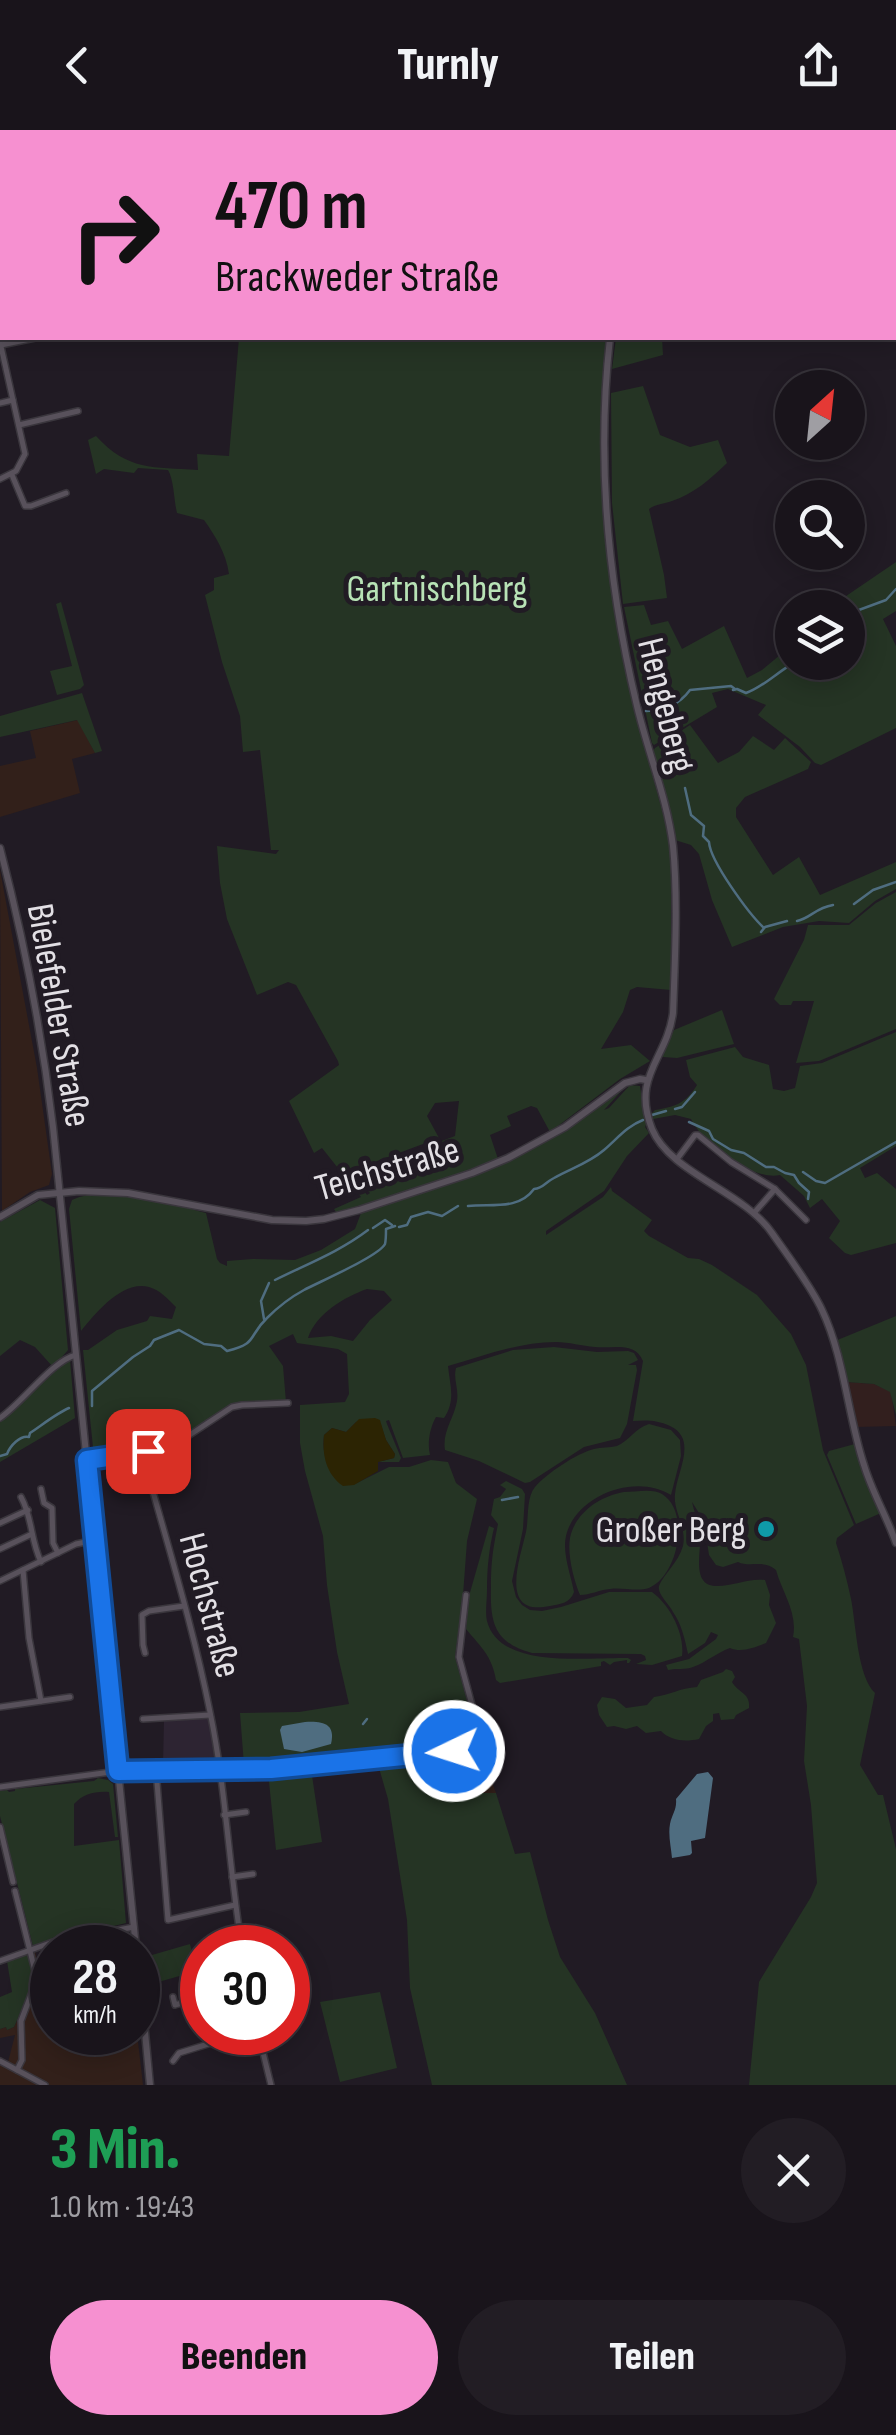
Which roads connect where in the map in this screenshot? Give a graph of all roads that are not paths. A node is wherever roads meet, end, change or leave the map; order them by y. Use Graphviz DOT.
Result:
graph roads {
  1 [pos="610,340"];
  2 [pos="0,344"];
  3 [pos="13,400"];
  4 [pos="0,403"];
  5 [pos="78,411"];
  6 [pos="19,425"];
  7 [pos="12,475"];
  8 [pos="0,479"];
  9 [pos="66,493"];
  10 [pos="0,848"];
  11 [pos="646,1080"];
  12 [pos="677,1160"];
  13 [pos="775,1189"];
  14 [pos="60,1192"];
  15 [pos="754,1213"];
  16 [pos="0,1217"];
  17 [pos="806,1220"];
  18 [pos="76,1355"];
  19 [pos="288,1404"];
  20 [pos="0,1418"];
  21 [pos="87,1460"];
  22 [pos="124,1478"];
  23 [pos="41,1489"];
  24 [pos="21,1496"];
  25 [pos="28,1510"];
  26 [pos="0,1523"];
  27 [pos="32,1534"];
  28 [pos="95,1540"];
  29 [pos="896,1543"];
  30 [pos="0,1549"];
  31 [pos="58,1553"];
  32 [pos="41,1562"];
  33 [pos="24,1570"];
  34 [pos="0,1580"];
  35 [pos="466,1595"];
  36 [pos="184,1606"];
  37 [pos="145,1653"];
  38 [pos="70,1696"];
  39 [pos="40,1701"];
  40 [pos="0,1707"];
  41 [pos="211,1715"];
  42 [pos="142,1719"];
  43 [pos="219,1769"];
  44 [pos="156,1770"];
  45 [pos="118,1771"];
  46 [pos="0,1786"];
  47 [pos="246,1812"];
  48 [pos="224,1815"];
  49 [pos="0,1827"];
  50 [pos="8,1864"];
  51 [pos="0,1866"];
  52 [pos="254,1874"];
  53 [pos="231,1877"];
  54 [pos="13,1882"];
  55 [pos="15,1891"];
  56 [pos="235,1905"];
  57 [pos="134,1925"];
  58 [pos="238,1925"];
  59 [pos="30,1951"];
  60 [pos="0,1961"];
  61 [pos="30,1998"];
  62 [pos="173,1998"];
  63 [pos="180,2004"];
  64 [pos="180,2053"];
  65 [pos="147,2055"];
  66 [pos="264,2055"];
  67 [pos="0,2061"];
  68 [pos="173,2061"];
  69 [pos="16,2070"];
  70 [pos="45,2085"];
  71 [pos="150,2085"];
  72 [pos="271,2085"];
  1 -- 11 [label="street, Hengeberg"];
  2 -- 3 [label="street"];
  3 -- 4 [label="street"];
  3 -- 6 [label="street"];
  5 -- 6 [label="street"];
  6 -- 7 [label="street"];
  7 -- 8 [label="street"];
  7 -- 9 [label="street"];
  10 -- 14 [label="street, Bielefelder Straße"];
  11 -- 12 [label="street"];
  11 -- 14 [label="street, Teichstraße"];
  12 -- 13 [label="street"];
  12 -- 15 [label="street"];
  13 -- 15 [label="street"];
  13 -- 17 [label="street"];
  14 -- 16 [label="street, Teichstraße"];
  14 -- 18 [label="street, Bielefelder Straße"];
  15 -- 29 [label="street"];
  18 -- 20 [label="street"];
  18 -- 21 [label="street, Bielefelder Straße"];
  19 -- 21 [label="street"];
  21 -- 28 [label="street, Bielefelder Straße"];
  22 -- 36 [label="street, Hochstraße"];
  23 -- 31 [label="street"];
  24 -- 25 [label="street"];
  25 -- 26 [label="street"];
  25 -- 27 [label="street"];
  27 -- 30 [label="street"];
  27 -- 32 [label="street"];
  28 -- 31 [label="street"];
  28 -- 45 [label="street, Bielefelder Straße"];
  31 -- 32 [label="street"];
  32 -- 33 [label="street"];
  33 -- 34 [label="street"];
  33 -- 39 [label="street"];
  35 -- 43 [label="street"];
  36 -- 37 [label="street"];
  36 -- 41 [label="street, Hochstraße"];
  38 -- 39 [label="street"];
  39 -- 40 [label="street"];
  41 -- 42 [label="street, Hochstraße"];
  41 -- 43 [label="street, Hochstraße"];
  43 -- 44 [label="street"];
  43 -- 48 [label="street, Hochstraße"];
  44 -- 45 [label="street"];
  44 -- 56 [label="street"];
  45 -- 46 [label="street"];
  45 -- 57 [label="street, Bielefelder Straße"];
  47 -- 48 [label="street"];
  48 -- 53 [label="street, Hochstraße"];
  49 -- 50 [label="street"];
  50 -- 51 [label="street"];
  50 -- 54 [label="street"];
  52 -- 53 [label="street"];
  53 -- 56 [label="street, Hochstraße"];
  55 -- 59 [label="street"];
  56 -- 58 [label="street, Hochstraße"];
  59 -- 60 [label="street"];
  61 -- 69 [label="street"];
  62 -- 63 [label="street"];
  64 -- 68 [label="street"];
  65 -- 71 [label="street"];
  66 -- 72 [label="street"];
  67 -- 69 [label="street"];
  69 -- 70 [label="street"];
}
